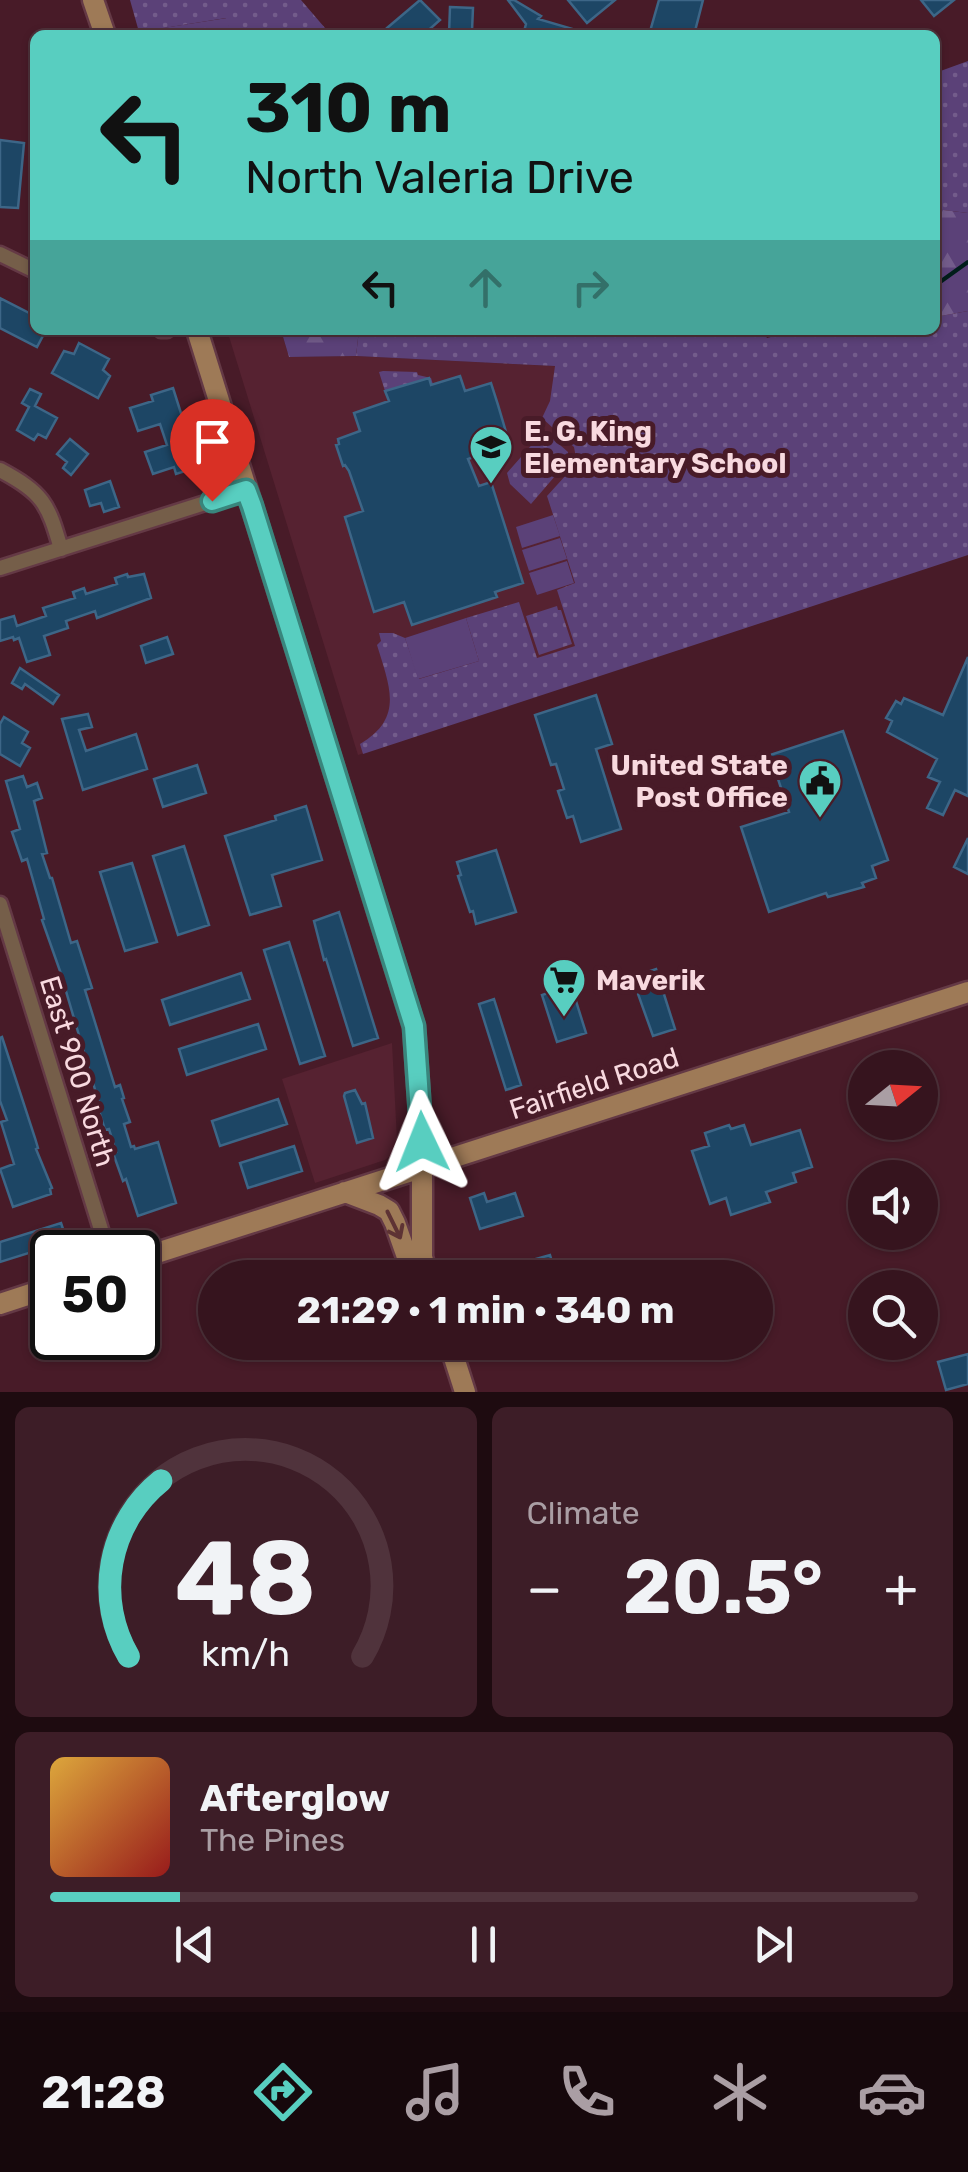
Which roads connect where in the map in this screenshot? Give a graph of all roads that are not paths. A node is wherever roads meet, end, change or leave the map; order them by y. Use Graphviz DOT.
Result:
graph roads {
  1 [pos="93,0"];
  2 [pos="102,30"];
  3 [pos="0,254"];
  4 [pos="30,269"];
  5 [pos="199,335"];
  6 [pos="0,470"];
  7 [pos="246,490"];
  8 [pos="62,549"];
  9 [pos="0,568"];
  10 [pos="0,904"];
  11 [pos="968,992"];
  12 [pos="422,1168"];
  13 [pos="346,1192"];
  14 [pos="101,1230"];
  15 [pos="160,1252"];
  16 [pos="410,1260"];
  17 [pos="423,1260"];
  18 [pos="30,1294"];
  19 [pos="0,1304"];
  20 [pos="455,1360"];
  21 [pos="465,1392"];
  1 -- 2 [label="main road"];
  3 -- 4 [label="street"];
  5 -- 7 [label="main road"];
  6 -- 8 [label="street"];
  7 -- 8 [label="street"];
  7 -- 12 [label="main road"];
  8 -- 9 [label="street"];
  10 -- 14 [label="street, East 900 North"];
  11 -- 12 [label="main road, Fairfield Road"];
  12 -- 13 [label="main road, Fairfield Road"];
  12 -- 17 [label="main road"];
  13 -- 15 [label="main road, Fairfield Road"];
  13 -- 16 [label="main road, one-way"];
  18 -- 19 [label="main road"];
  20 -- 21 [label="main road"];
}
